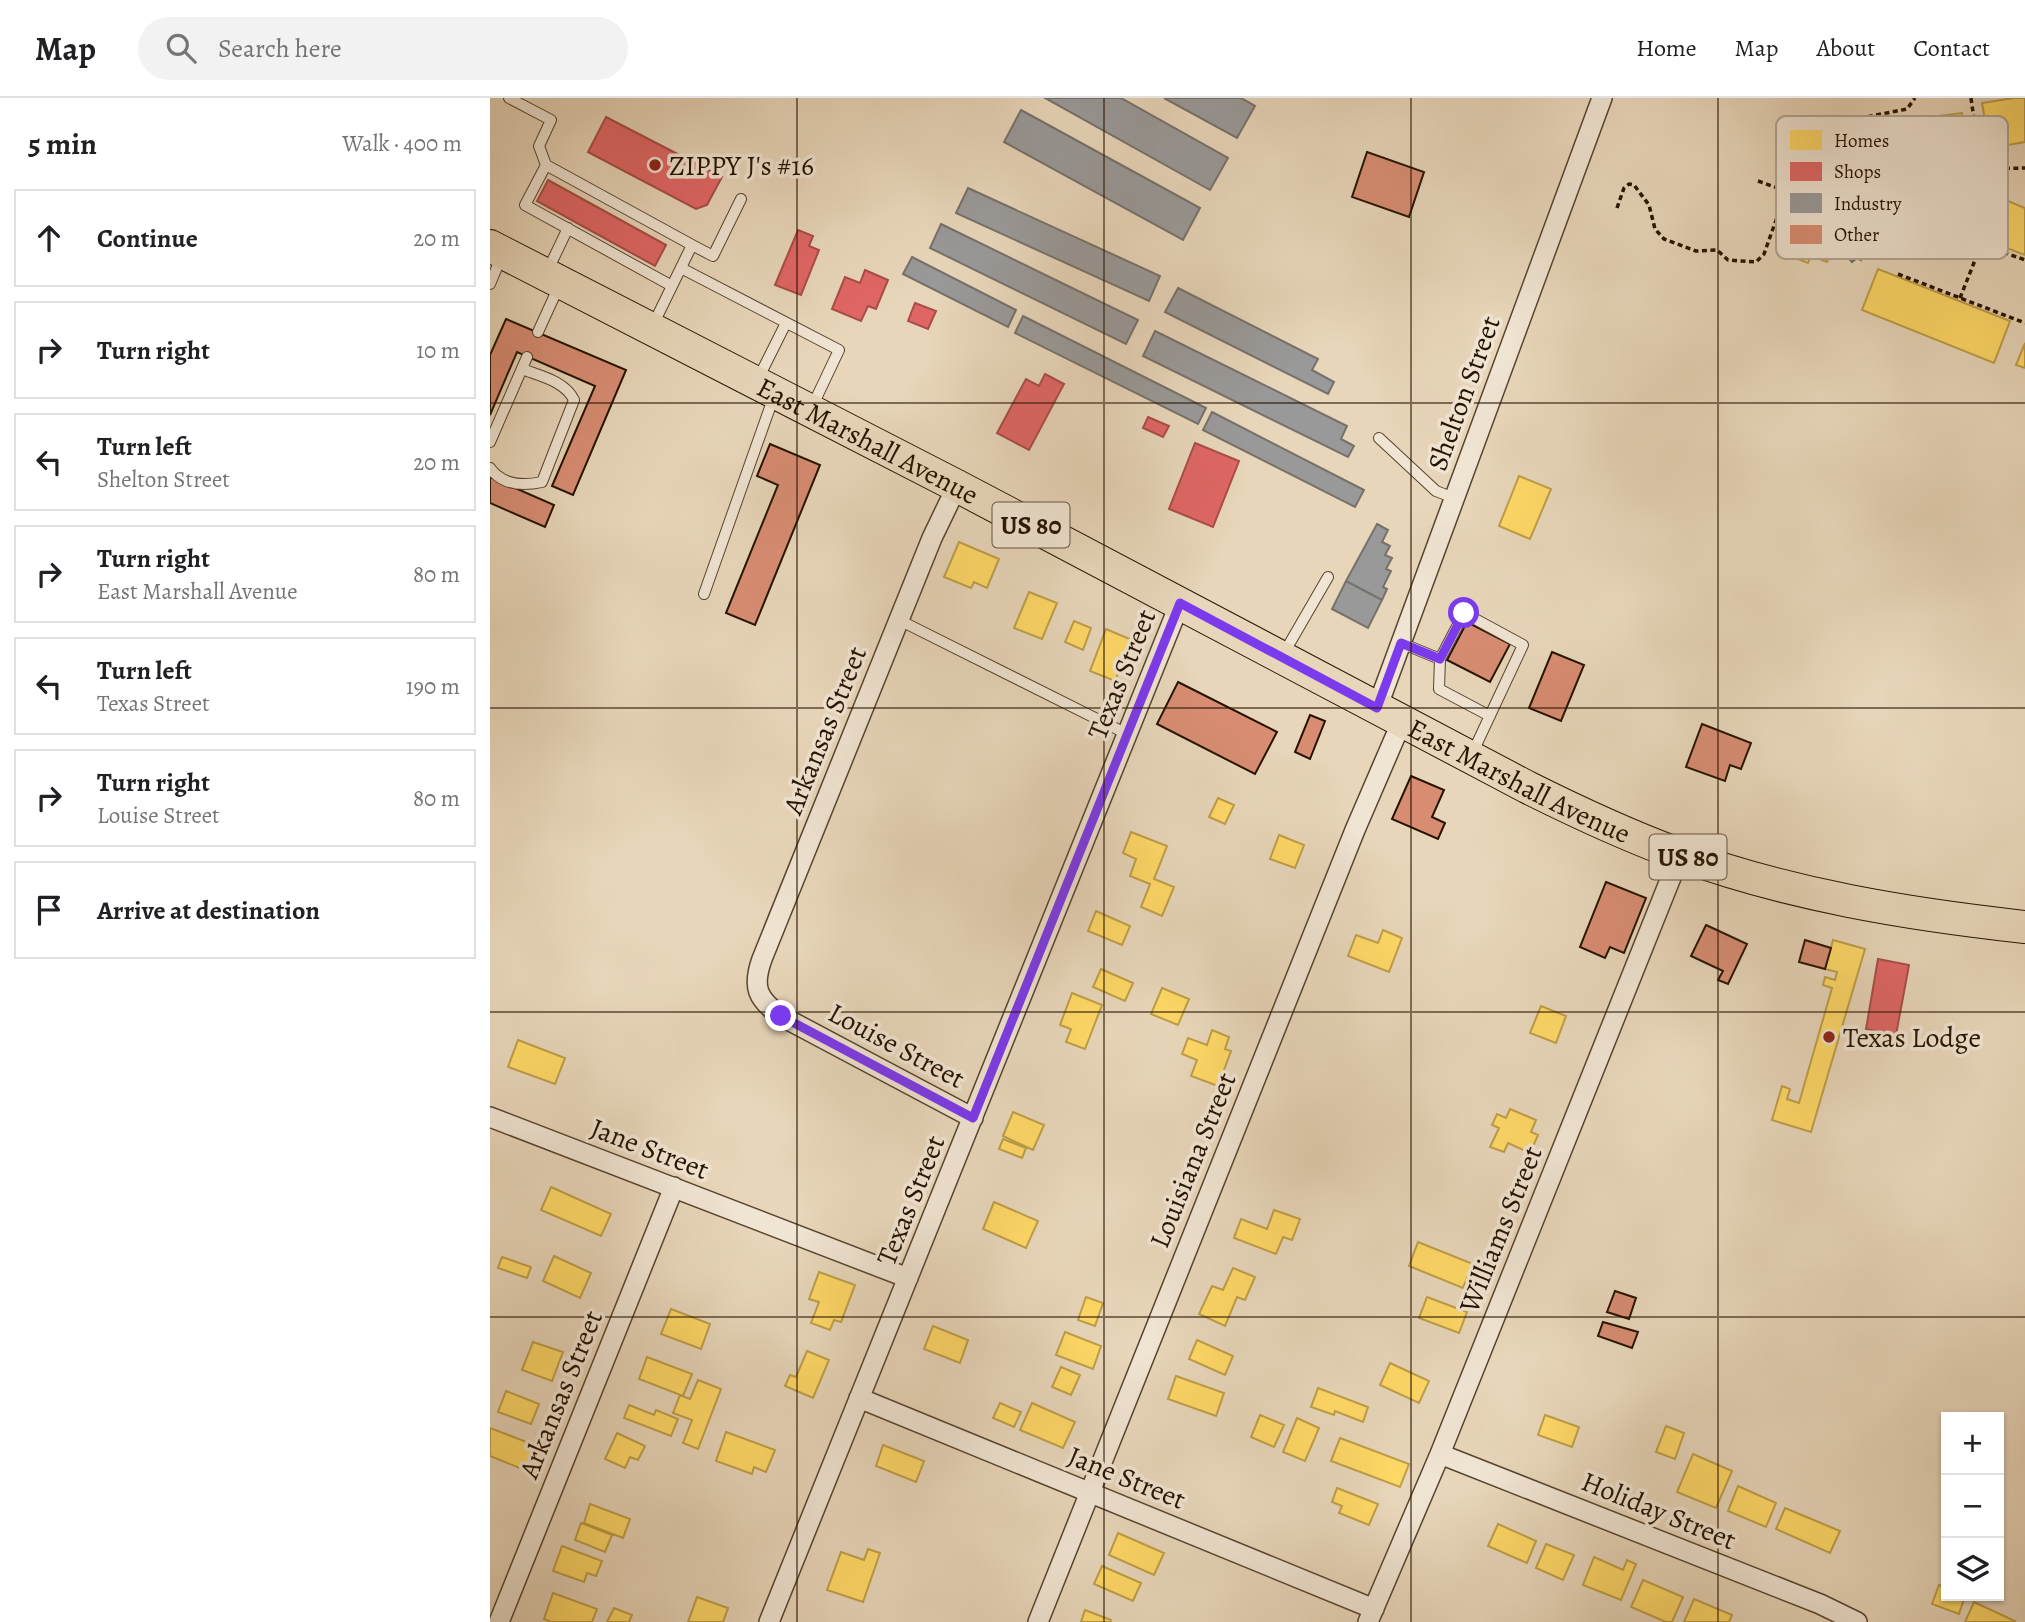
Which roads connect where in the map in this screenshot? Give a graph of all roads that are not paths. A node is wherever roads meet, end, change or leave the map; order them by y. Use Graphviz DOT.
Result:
graph roads {
  1 [pos="509,98"];
  2 [pos="1602,98"];
  3 [pos="546,165"];
  4 [pos="583,186"];
  5 [pos="578,197"];
  6 [pos="741,199"];
  7 [pos="609,200"];
  8 [pos="603,211"];
  9 [pos="634,213"];
  10 [pos="566,224"];
  11 [pos="628,224"];
  12 [pos="660,227"];
  13 [pos="653,239"];
  14 [pos="692,245"];
  15 [pos="496,249"];
  16 [pos="681,268"];
  17 [pos="554,278"];
  18 [pos="490,284"];
  19 [pos="672,286"];
  20 [pos="786,323"];
  21 [pos="652,328"];
  22 [pos="538,332"];
  23 [pos="527,357"];
  24 [pos="522,369"];
  25 [pos="766,387"];
  26 [pos="811,411"];
  27 [pos="1379,438"];
  28 [pos="490,442"];
  29 [pos="490,468"];
  30 [pos="957,486"];
  31 [pos="1454,498"];
  32 [pos="1328,578"];
  33 [pos="704,594"];
  34 [pos="1180,603"];
  35 [pos="899,620"];
  36 [pos="1401,643"];
  37 [pos="1282,657"];
  38 [pos="1440,659"];
  39 [pos="1390,715"];
  40 [pos="1490,716"];
  41 [pos="1127,734"];
  42 [pos="1470,757"];
  43 [pos="1680,855"];
  44 [pos="2025,927"];
  45 [pos="761,998"];
  46 [pos="490,1117"];
  47 [pos="973,1118"];
  48 [pos="674,1187"];
  49 [pos="908,1278"];
  50 [pos="859,1398"];
  51 [pos="1440,1454"];
  52 [pos="1090,1492"];
  53 [pos="1371,1616"];
  54 [pos="499,1622"];
  55 [pos="769,1622"];
  56 [pos="1038,1622"];
  57 [pos="1857,1622"];
  1 -- 3 [label="lane"];
  2 -- 31 [label="street, Shelton Street"];
  3 -- 4 [label="lane"];
  3 -- 10 [label="lane"];
  4 -- 5 [label="lane"];
  4 -- 7 [label="lane"];
  6 -- 14 [label="lane"];
  7 -- 8 [label="lane"];
  7 -- 9 [label="lane"];
  9 -- 11 [label="lane"];
  9 -- 12 [label="lane"];
  10 -- 17 [label="lane"];
  10 -- 19 [label="lane"];
  12 -- 13 [label="lane"];
  12 -- 14 [label="lane"];
  14 -- 16 [label="lane"];
  15 -- 17 [label="main road, East Marshall Avenue / US 80"];
  15 -- 18 [label="lane"];
  16 -- 19 [label="lane"];
  16 -- 20 [label="lane"];
  17 -- 21 [label="main road, East Marshall Avenue / US 80"];
  17 -- 22 [label="lane"];
  19 -- 21 [label="lane"];
  20 -- 25 [label="lane"];
  20 -- 26 [label="lane"];
  21 -- 25 [label="main road, East Marshall Avenue / US 80"];
  23 -- 24 [label="lane"];
  24 -- 28 [label="lane"];
  24 -- 29 [label="lane"];
  25 -- 26 [label="main road, East Marshall Avenue / US 80"];
  25 -- 33 [label="lane"];
  26 -- 30 [label="main road, East Marshall Avenue / US 80"];
  27 -- 31 [label="lane"];
  30 -- 34 [label="main road, East Marshall Avenue / US 80"];
  30 -- 35 [label="street, Arkansas Street"];
  31 -- 36 [label="street, Shelton Street"];
  32 -- 37 [label="lane"];
  34 -- 37 [label="main road, East Marshall Avenue / US 80"];
  34 -- 41 [label="street, Texas Street"];
  35 -- 41 [label="lane"];
  35 -- 45 [label="street, Arkansas Street"];
  36 -- 38 [label="lane"];
  36 -- 39 [label="street, Shelton Street"];
  37 -- 39 [label="main road, East Marshall Avenue / US 80"];
  38 -- 40 [label="lane"];
  38 -- 40 [label="lane"];
  39 -- 42 [label="main road, East Marshall Avenue / US 80"];
  39 -- 52 [label="street, Louisiana Street"];
  40 -- 42 [label="lane"];
  41 -- 47 [label="street, Texas Street"];
  42 -- 43 [label="main road, East Marshall Avenue / US 80"];
  43 -- 44 [label="main road, East Marshall Avenue / US 80"];
  43 -- 51 [label="street, Williams Street"];
  45 -- 47 [label="street, Louise Street"];
  46 -- 48 [label="street, Jane Street"];
  47 -- 49 [label="street, Texas Street"];
  48 -- 49 [label="street, Jane Street"];
  48 -- 54 [label="street, Arkansas Street"];
  49 -- 50 [label="street, Texas Street"];
  50 -- 52 [label="street, Jane Street"];
  50 -- 55 [label="street, Texas Street"];
  51 -- 53 [label="street, Williams Street"];
  51 -- 57 [label="street, Holiday Street"];
  52 -- 53 [label="street, Jane Street"];
  52 -- 56 [label="street, Louisiana Street"];
}
